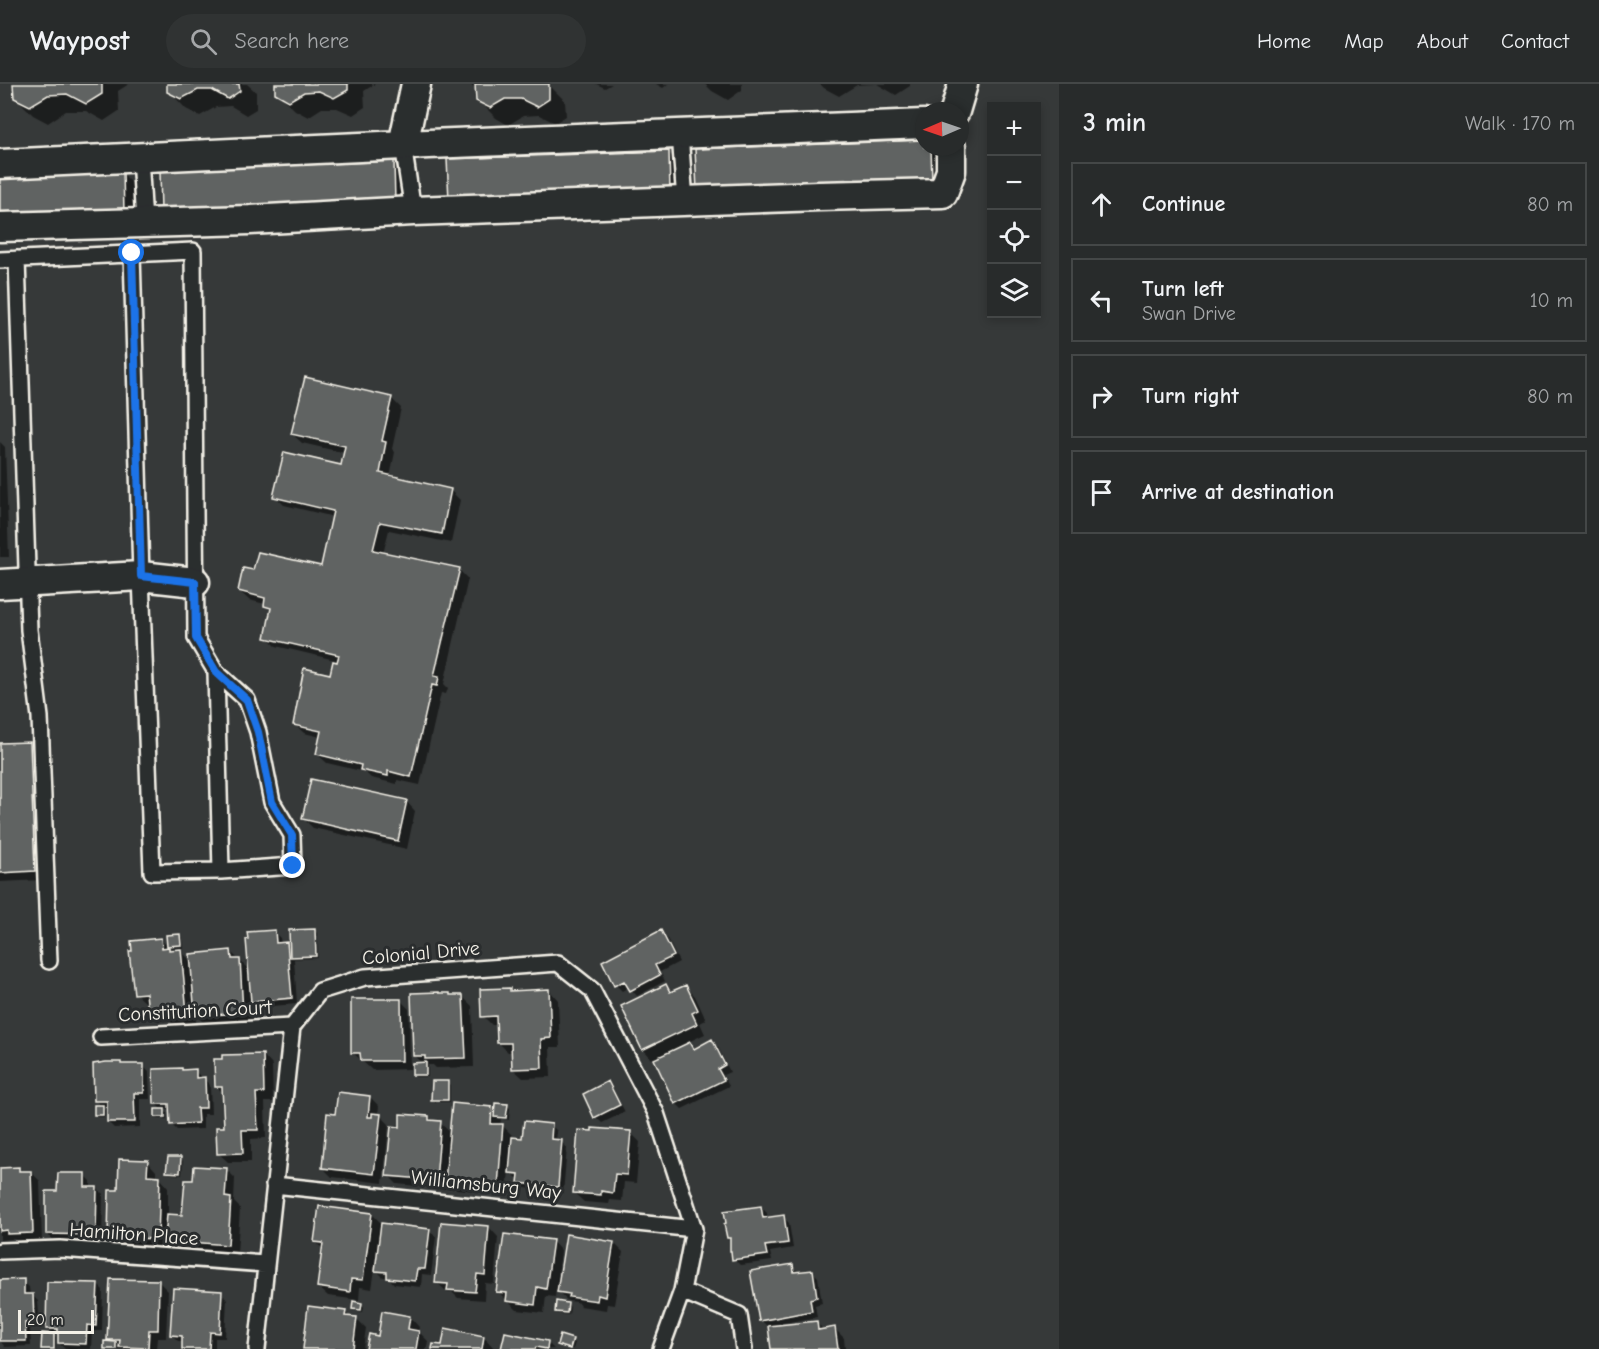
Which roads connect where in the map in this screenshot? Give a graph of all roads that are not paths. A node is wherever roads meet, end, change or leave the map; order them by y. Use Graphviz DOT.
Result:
graph roads {
  1 [pos="416,84"];
  2 [pos="963,84"];
  3 [pos="958,102"];
  4 [pos="915,124"];
  5 [pos="680,134"];
  6 [pos="403,145"];
  7 [pos="951,156"];
  8 [pos="140,157"];
  9 [pos="0,164"];
  10 [pos="685,201"];
  11 [pos="413,211"];
  12 [pos="144,223"];
  13 [pos="0,227"];
  14 [pos="132,253"];
  15 [pos="17,259"];
  16 [pos="0,260"];
  17 [pos="141,576"];
  18 [pos="195,582"];
  19 [pos="13,583"];
  20 [pos="216,672"];
  21 [pos="221,871"];
  22 [pos="49,961"];
  23 [pos="291,1027"];
  24 [pos="100,1037"];
  25 [pos="274,1185"];
  26 [pos="694,1229"];
  27 [pos="0,1251"];
  28 [pos="265,1264"];
  29 [pos="682,1291"];
  30 [pos="257,1349"];
  31 [pos="661,1349"];
  32 [pos="744,1349"];
  1 -- 6 [label="street"];
  2 -- 3 [label="street"];
  4 -- 5 [label="street"];
  5 -- 6 [label="street"];
  5 -- 10 [label="lane"];
  6 -- 8 [label="street"];
  6 -- 11 [label="lane"];
  7 -- 10 [label="street"];
  8 -- 9 [label="street"];
  8 -- 12 [label="lane"];
  10 -- 11 [label="street"];
  11 -- 12 [label="street"];
  12 -- 13 [label="street"];
  14 -- 15 [label="lane"];
  14 -- 17 [label="lane"];
  14 -- 18 [label="lane"];
  15 -- 16 [label="lane"];
  15 -- 19 [label="lane"];
  17 -- 18 [label="street"];
  17 -- 19 [label="street"];
  17 -- 21 [label="lane"];
  18 -- 20 [label="lane"];
  19 -- 22 [label="lane"];
  20 -- 21 [label="lane"];
  20 -- 21 [label="lane"];
  23 -- 24 [label="lane, Constitution Court"];
  23 -- 25 [label="lane"];
  23 -- 26 [label="lane, Colonial Drive"];
  25 -- 26 [label="lane, Williamsburg Way"];
  25 -- 28 [label="lane"];
  26 -- 29 [label="lane"];
  27 -- 28 [label="lane, Hamilton Place"];
  28 -- 30 [label="lane"];
  29 -- 31 [label="lane"];
  29 -- 32 [label="lane"];
}
